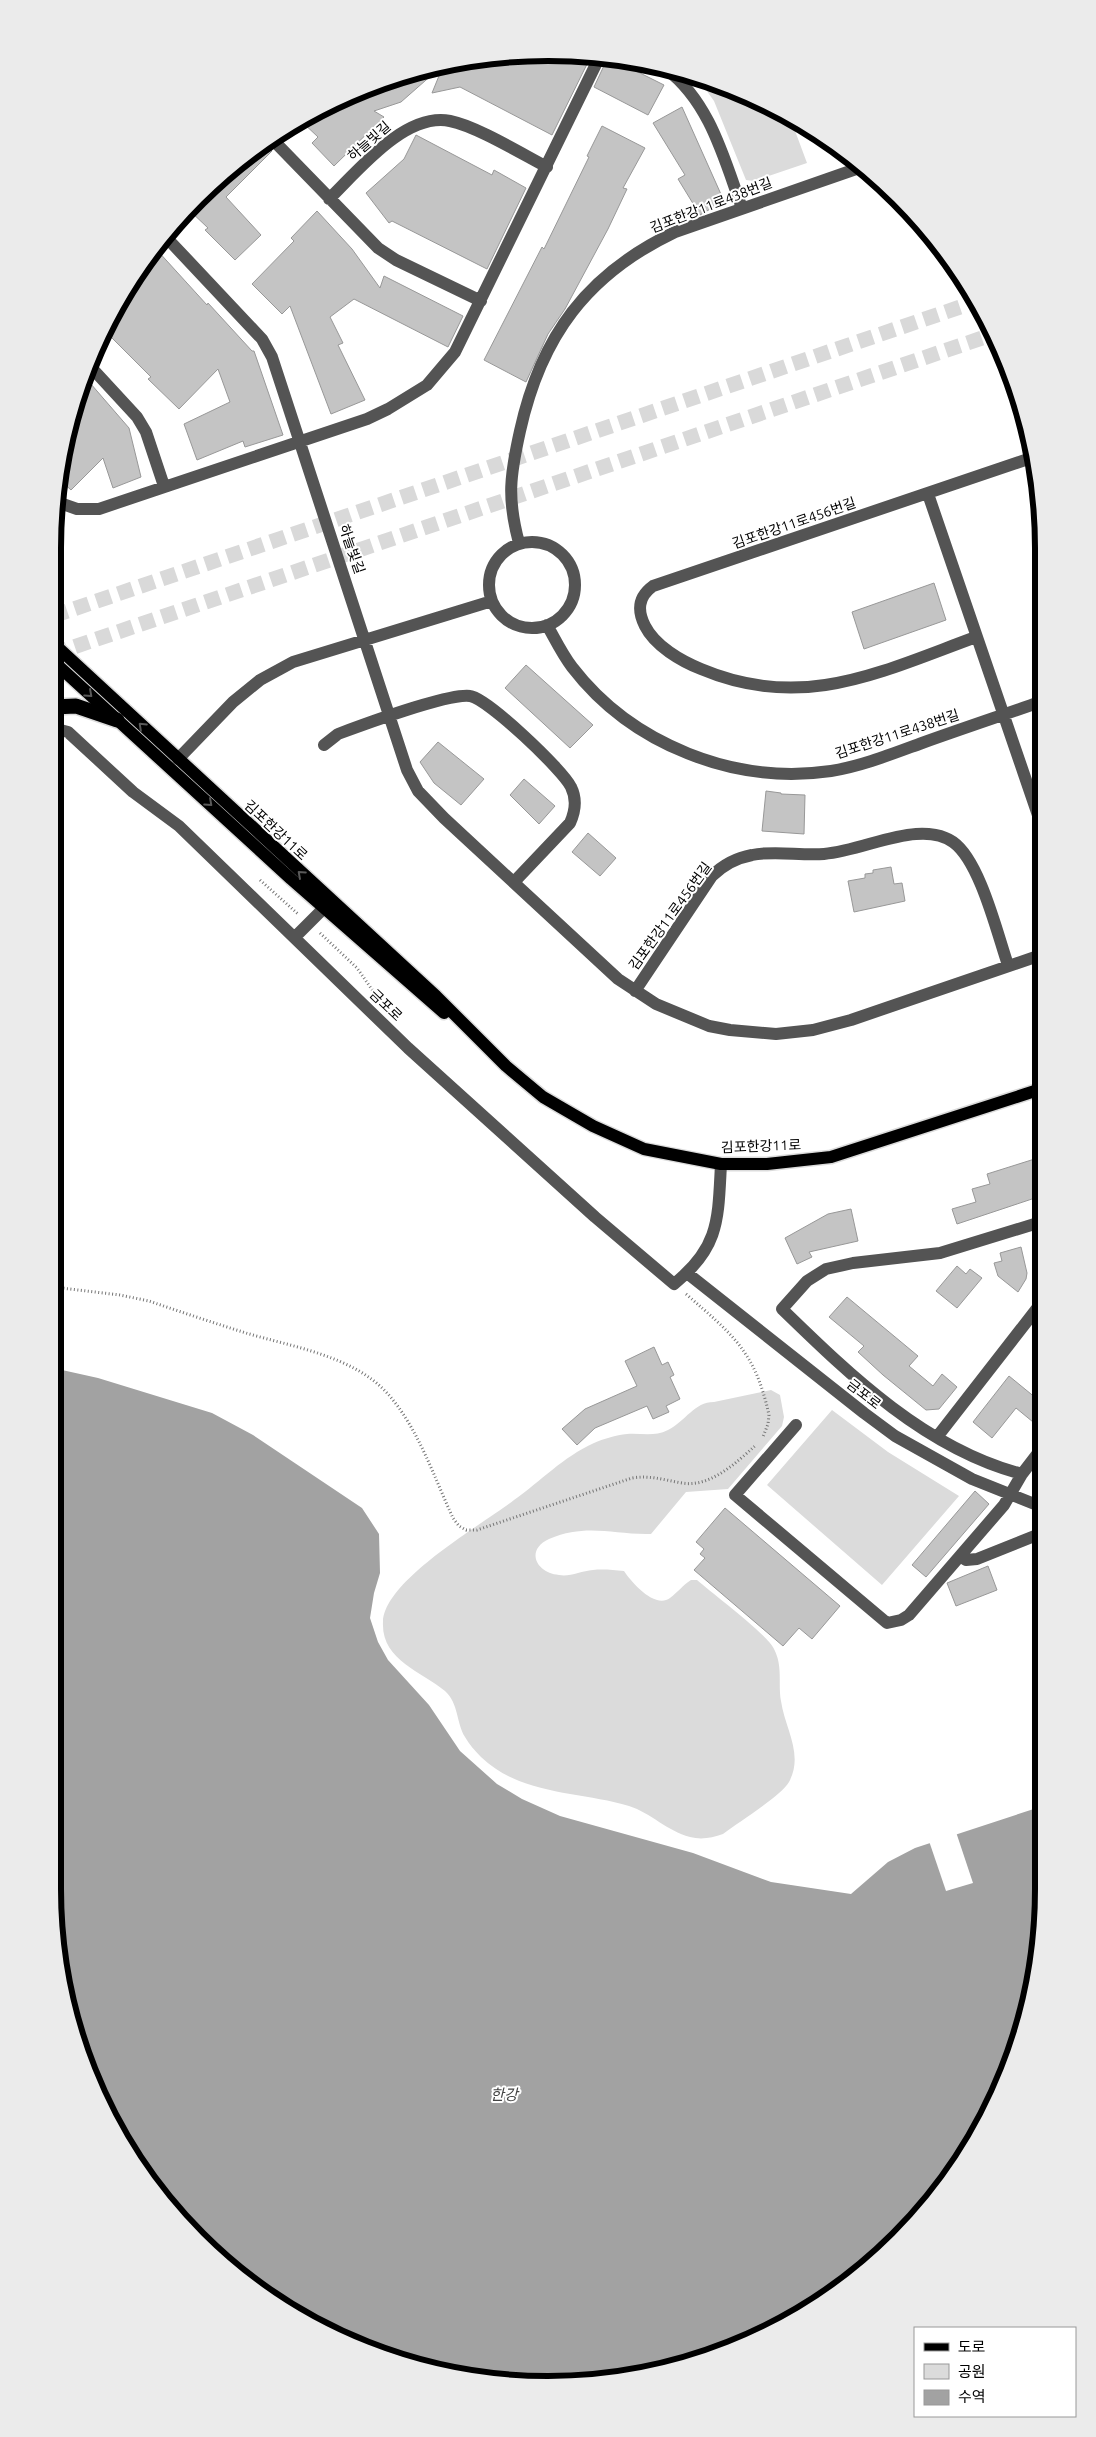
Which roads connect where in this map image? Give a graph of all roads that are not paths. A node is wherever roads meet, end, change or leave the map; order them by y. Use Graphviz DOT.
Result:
graph roads {
  1 [pos="596,64"];
  2 [pos="675,78"];
  3 [pos="277,144"];
  4 [pos="547,167"];
  5 [pos="854,170"];
  6 [pos="329,199"];
  7 [pos="742,208"];
  8 [pos="170,242"];
  9 [pos="481,301"];
  10 [pos="95,371"];
  11 [pos="300,441"];
  12 [pos="1026,460"];
  13 [pos="164,486"];
  14 [pos="928,494"];
  15 [pos="63,504"];
  16 [pos="519,544"];
  17 [pos="492,601"];
  18 [pos="547,625"];
  19 [pos="976,637"];
  20 [pos="366,638"];
  21 [pos="61,651"];
  22 [pos="61,669"];
  23 [pos="1035,704"];
  24 [pos="61,707"];
  25 [pos="1003,715"];
  26 [pos="391,717"];
  27 [pos="118,720"];
  28 [pos="61,730"];
  29 [pos="324,745"];
  30 [pos="178,759"];
  31 [pos="1035,807"];
  32 [pos="514,882"];
  33 [pos="324,908"];
  34 [pos="295,937"];
  35 [pos="1035,957"];
  36 [pos="1008,965"];
  37 [pos="635,990"];
  38 [pos="477,1039"];
  39 [pos="1035,1091"];
  40 [pos="721,1164"];
  41 [pos="1035,1226"];
  42 [pos="688,1273"];
  43 [pos="1035,1311"];
  44 [pos="796,1425"];
  45 [pos="937,1437"];
  46 [pos="1035,1457"];
  47 [pos="1022,1474"];
  48 [pos="1011,1495"];
  49 [pos="1035,1504"];
  50 [pos="1035,1536"];
  51 [pos="960,1556"];
  1 -- 4 [label="street"];
  2 -- 7 [label="street"];
  3 -- 6 [label="street"];
  4 -- 6 [label="street, 하늘빛길"];
  4 -- 9 [label="street"];
  5 -- 7 [label="street, 김포한강11로438번길"];
  6 -- 9 [label="street"];
  7 -- 16 [label="street, 김포한강11로438번길"];
  8 -- 11 [label="street, 하늘빛길"];
  9 -- 11 [label="street"];
  10 -- 13 [label="street"];
  11 -- 13 [label="street"];
  11 -- 20 [label="street, 하늘빛길"];
  12 -- 14 [label="street"];
  13 -- 15 [label="street"];
  14 -- 19 [label="street"];
  14 -- 19 [label="street, 김포한강11로456번길"];
  16 -- 17 [label="street"];
  16 -- 18 [label="street"];
  17 -- 18 [label="street"];
  17 -- 20 [label="street"];
  18 -- 25 [label="street, 김포한강11로438번길"];
  19 -- 25 [label="street"];
  20 -- 26 [label="street, 하늘빛길"];
  20 -- 30 [label="street"];
  30 -- 21 [label="main road, 김포한강11로, one-way"];
  22 -- 27 [label="main road, 김포한강11로, one-way"];
  23 -- 25 [label="street, 김포한강11로438번길"];
  24 -- 27 [label="highway"];
  25 -- 31 [label="street"];
  26 -- 29 [label="street"];
  26 -- 32 [label="street, 하늘빛길"];
  26 -- 32 [label="street"];
  27 -- 33 [label="main road, 김포한강11로, one-way"];
  28 -- 34 [label="street, 금포로"];
  38 -- 30 [label="main road, 김포한강11로, one-way"];
  32 -- 37 [label="street, 하늘빛길"];
  33 -- 34 [label="street"];
  33 -- 38 [label="main road, 김포한강11로"];
  34 -- 42 [label="street, 금포로"];
  35 -- 36 [label="street, 김포한강11로456번길"];
  36 -- 37 [label="street, 김포한강11로456번길"];
  36 -- 37 [label="street, 김포한강11로456번길"];
  38 -- 40 [label="main road, 김포한강11로"];
  39 -- 40 [label="main road, 김포한강11로"];
  40 -- 42 [label="street"];
  41 -- 45 [label="street"];
  42 -- 48 [label="street, 금포로"];
  43 -- 45 [label="street"];
  44 -- 51 [label="street"];
  45 -- 47 [label="street"];
  46 -- 47 [label="street"];
  47 -- 48 [label="street"];
  48 -- 49 [label="street, 금포로"];
  48 -- 51 [label="street"];
  50 -- 51 [label="street"];
}
